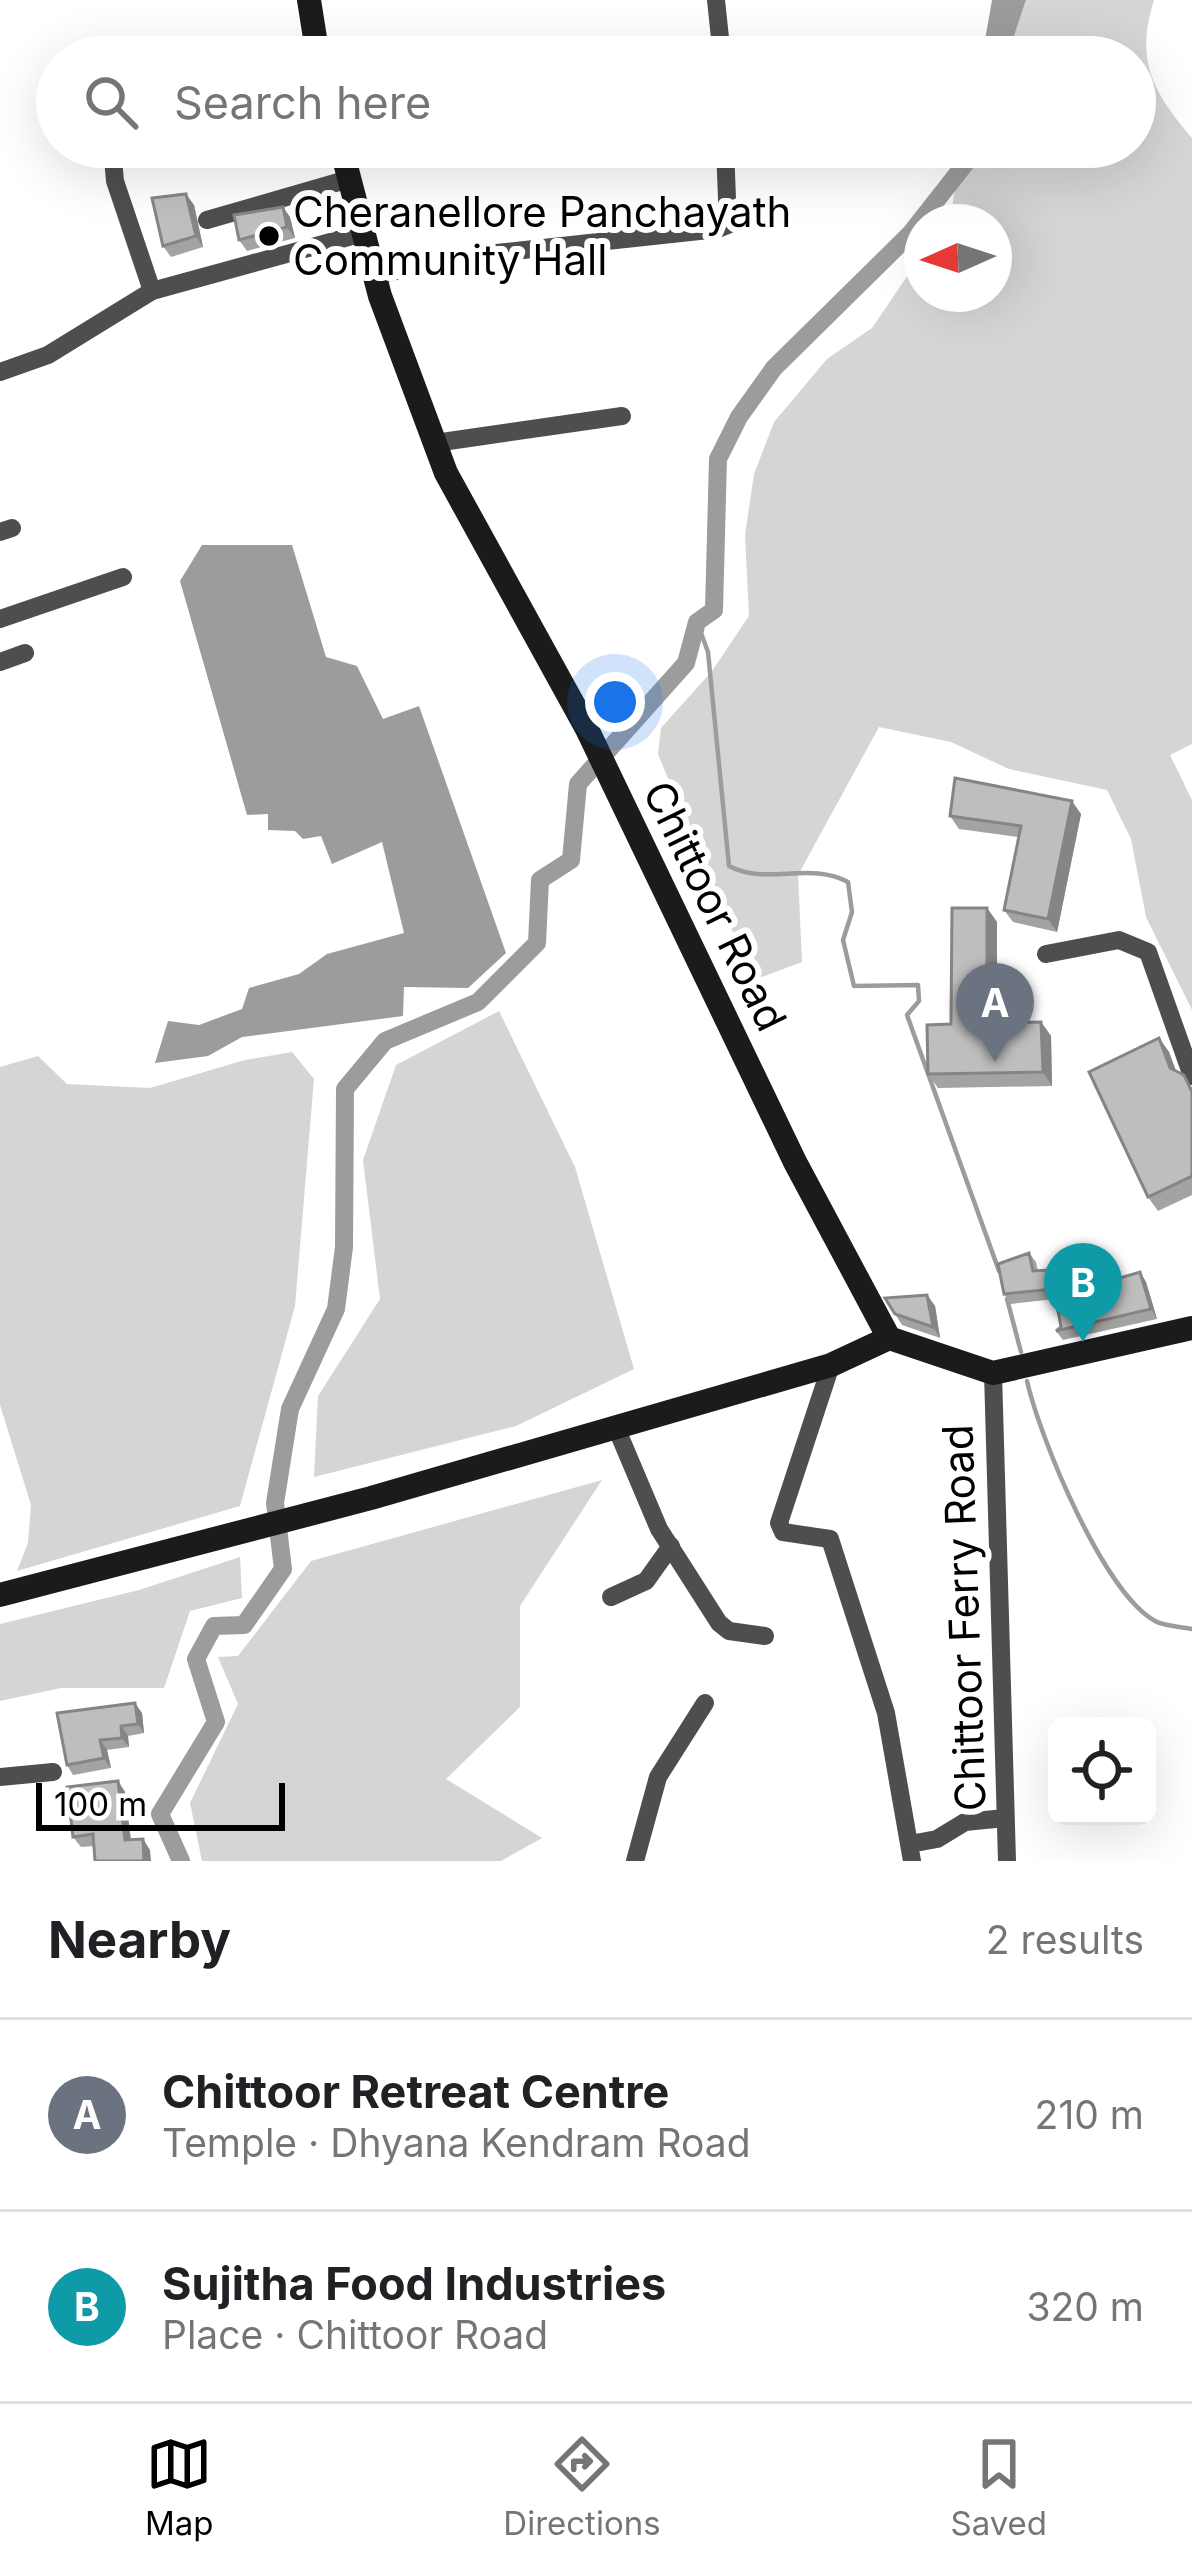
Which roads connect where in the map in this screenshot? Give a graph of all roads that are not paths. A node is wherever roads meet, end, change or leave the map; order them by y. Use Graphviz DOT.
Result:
graph roads {
  1 [pos="309,0"];
  2 [pos="716,0"];
  3 [pos="315,36"];
  4 [pos="720,36"];
  5 [pos="114,168"];
  6 [pos="346,168"];
  7 [pos="726,168"];
  8 [pos="349,178"];
  9 [pos="207,220"];
  10 [pos="363,233"];
  11 [pos="374,275"];
  12 [pos="152,291"];
  13 [pos="0,372"];
  14 [pos="622,416"];
  15 [pos="435,443"];
  16 [pos="123,577"];
  17 [pos="0,619"];
  18 [pos="25,653"];
  19 [pos="0,662"];
  20 [pos="1046,954"];
  21 [pos="1192,1076"];
  22 [pos="1192,1328"];
  23 [pos="890,1338"];
  24 [pos="831,1366"];
  25 [pos="993,1373"];
  26 [pos="615,1424"];
  27 [pos="671,1546"];
  28 [pos="0,1595"];
  29 [pos="611,1597"];
  30 [pos="765,1636"];
  31 [pos="705,1703"];
  32 [pos="53,1772"];
  33 [pos="0,1777"];
  34 [pos="1005,1818"];
  35 [pos="911,1852"];
  36 [pos="635,1861"];
  37 [pos="1007,1861"];
  1 -- 3 [label="main road"];
  2 -- 4 [label="street"];
  5 -- 12 [label="street"];
  6 -- 8 [label="main road, Chittoor Road"];
  7 -- 11 [label="street"];
  8 -- 9 [label="street"];
  8 -- 10 [label="main road, Chittoor Road"];
  10 -- 11 [label="main road, Chittoor Road"];
  10 -- 12 [label="street"];
  11 -- 15 [label="main road, Chittoor Road"];
  12 -- 13 [label="street"];
  14 -- 15 [label="street"];
  15 -- 23 [label="main road, Chittoor Road"];
  16 -- 17 [label="street"];
  18 -- 19 [label="street"];
  20 -- 21 [label="street"];
  22 -- 25 [label="main road"];
  23 -- 24 [label="main road"];
  23 -- 25 [label="main road"];
  24 -- 26 [label="main road"];
  24 -- 35 [label="street"];
  25 -- 34 [label="street, Chittoor Ferry Road"];
  26 -- 27 [label="street"];
  26 -- 28 [label="main road"];
  27 -- 29 [label="street"];
  27 -- 30 [label="street"];
  31 -- 36 [label="street"];
  32 -- 33 [label="street"];
  34 -- 35 [label="street"];
  34 -- 37 [label="street, Chittoor Ferry Road"];
}
